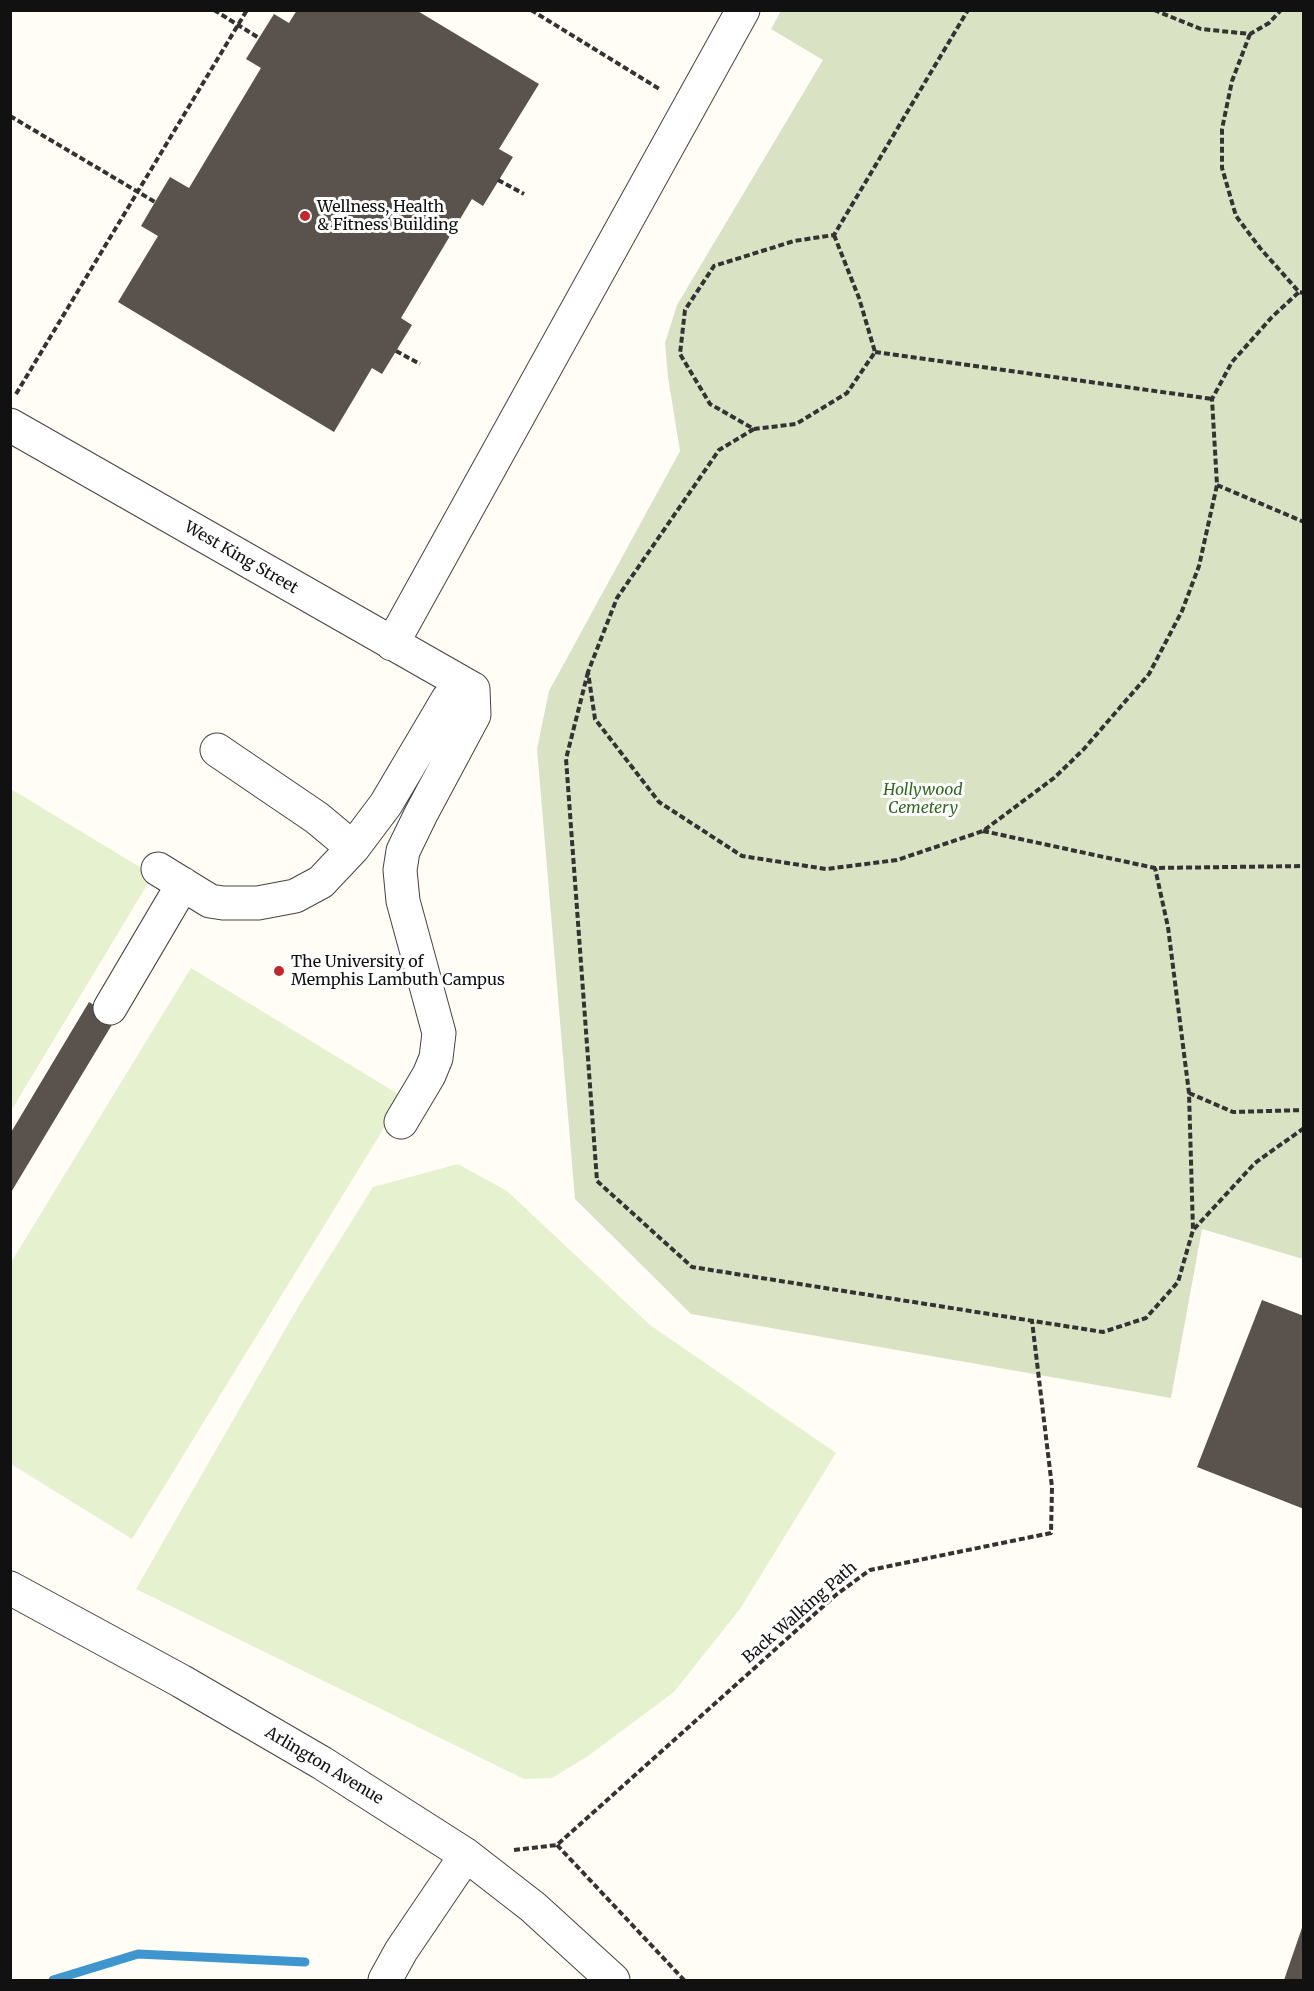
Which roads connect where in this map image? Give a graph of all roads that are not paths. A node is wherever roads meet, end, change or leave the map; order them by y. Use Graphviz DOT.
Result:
graph roads {
  1 [pos="742,10"];
  2 [pos="10,425"];
  3 [pos="392,644"];
  4 [pos="472,689"];
  5 [pos="218,750"];
  6 [pos="390,796"];
  7 [pos="421,814"];
  8 [pos="353,848"];
  9 [pos="110,1008"];
  10 [pos="401,1122"];
  11 [pos="10,1588"];
  12 [pos="466,1855"];
  13 [pos="385,1980"];
  14 [pos="613,1980"];
  1 -- 3 [label="street"];
  2 -- 3 [label="street, West King Street"];
  3 -- 4 [label="street, West King Street"];
  4 -- 6 [label="street"];
  4 -- 7 [label="street"];
  5 -- 8 [label="street"];
  6 -- 7 [label="street"];
  6 -- 8 [label="street"];
  7 -- 10 [label="street"];
  8 -- 9 [label="street"];
  11 -- 12 [label="street, Arlington Avenue"];
  12 -- 13 [label="street"];
  12 -- 14 [label="street, Arlington Avenue"];
}
